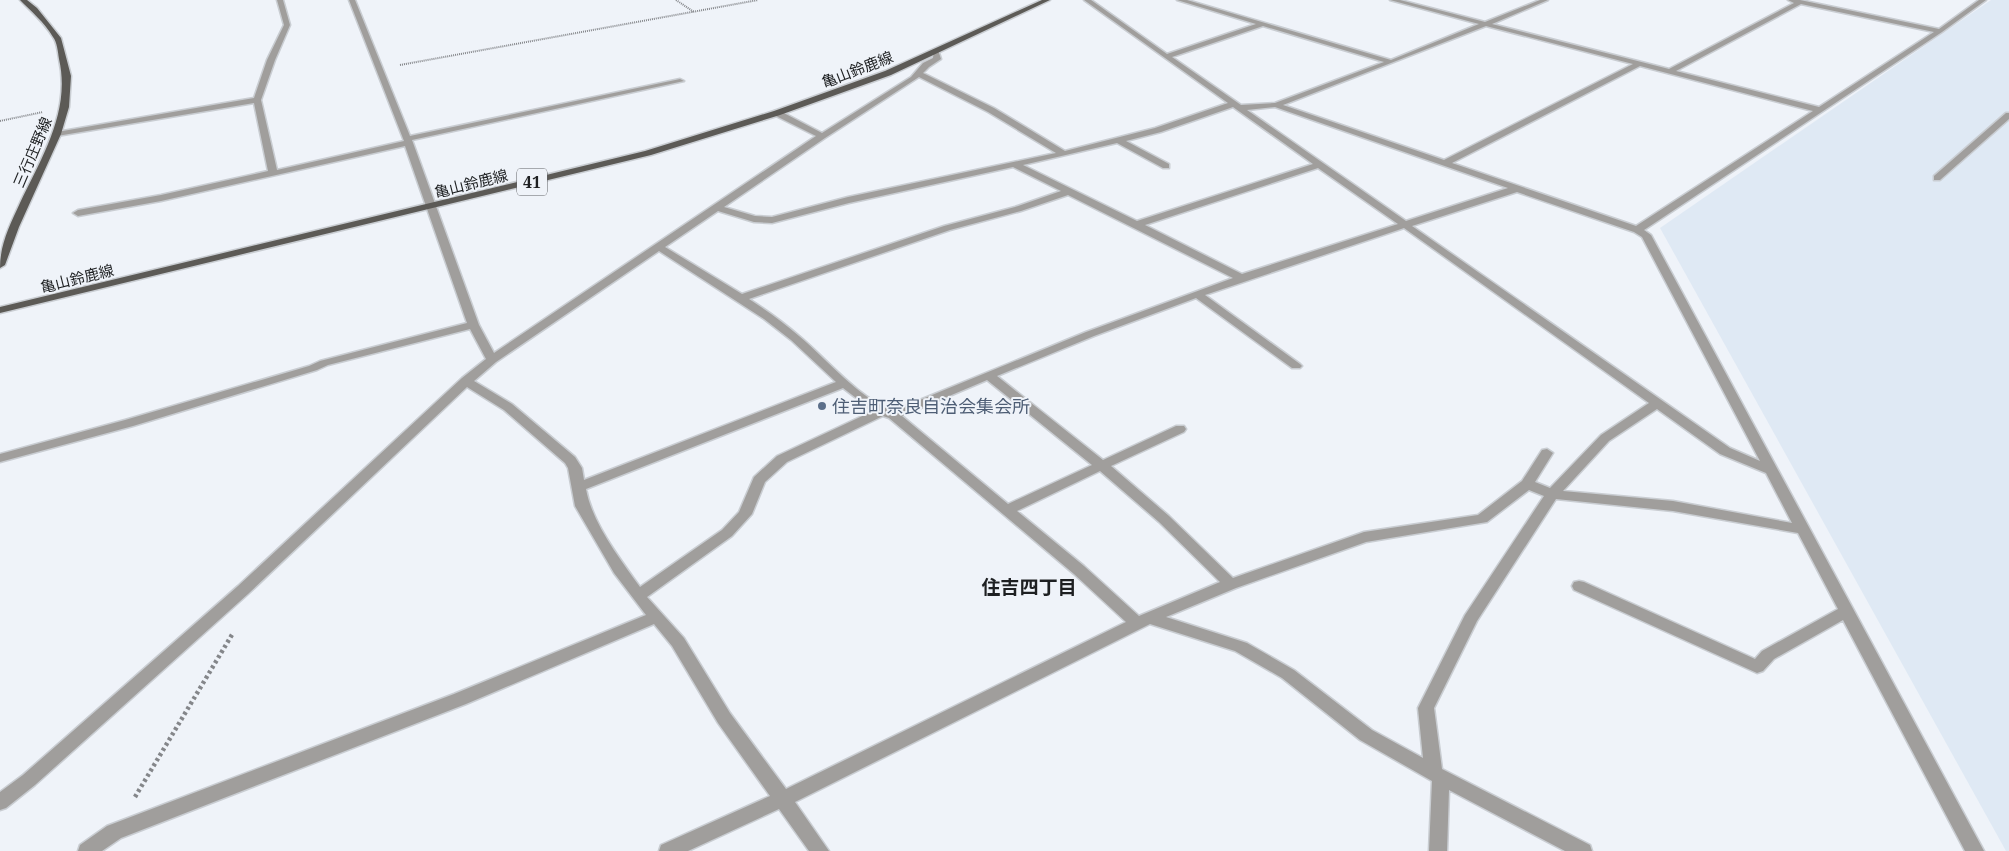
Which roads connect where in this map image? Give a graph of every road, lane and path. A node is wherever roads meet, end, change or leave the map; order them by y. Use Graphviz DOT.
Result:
graph roads {
  1 [pos="23,0"];
  2 [pos="280,0"];
  3 [pos="352,0"];
  4 [pos="676,0"];
  5 [pos="758,0"];
  6 [pos="1047,0"];
  7 [pos="1087,0"];
  8 [pos="1180,0"];
  9 [pos="1393,0"];
  10 [pos="1545,0"];
  11 [pos="1791,0"];
  12 [pos="1983,0"];
  13 [pos="1800,2"];
  14 [pos="694,12"];
  15 [pos="1263,24"];
  16 [pos="1485,24"];
  17 [pos="1940,31"];
  18 [pos="936,51"];
  19 [pos="1167,56"];
  20 [pos="1390,62"];
  21 [pos="1640,64"];
  22 [pos="380,69"];
  23 [pos="1670,71"];
  24 [pos="918,74"];
  25 [pos="680,81"];
  26 [pos="257,100"];
  27 [pos="1276,105"];
  28 [pos="1236,106"];
  29 [pos="65,107"];
  30 [pos="1820,110"];
  31 [pos="777,113"];
  32 [pos="2009,115"];
  33 [pos="0,121"];
  34 [pos="56,134"];
  35 [pos="822,136"];
  36 [pos="1118,140"];
  37 [pos="407,141"];
  38 [pos="1064,154"];
  39 [pos="1446,163"];
  40 [pos="1016,165"];
  41 [pos="1318,165"];
  42 [pos="1166,166"];
  43 [pos="273,173"];
  44 [pos="1937,178"];
  45 [pos="1519,188"];
  46 [pos="1068,192"];
  47 [pos="430,207"];
  48 [pos="718,208"];
  49 [pos="78,213"];
  50 [pos="1138,224"];
  51 [pos="1403,225"];
  52 [pos="1637,230"];
  53 [pos="659,247"];
  54 [pos="0,265"];
  55 [pos="1241,278"];
  56 [pos="1197,294"];
  57 [pos="741,298"];
  58 [pos="0,310"];
  59 [pos="473,325"];
  60 [pos="492,360"];
  61 [pos="1296,366"];
  62 [pos="989,376"];
  63 [pos="466,381"];
  64 [pos="845,383"];
  65 [pos="1657,403"];
  66 [pos="887,414"];
  67 [pos="1180,429"];
  68 [pos="1546,453"];
  69 [pos="0,458"];
  70 [pos="1102,466"];
  71 [pos="1771,470"];
  72 [pos="1528,484"];
  73 [pos="578,487"];
  74 [pos="1552,494"];
  75 [pos="1006,510"];
  76 [pos="1802,529"];
  77 [pos="1231,584"];
  78 [pos="1579,586"];
  79 [pos="638,596"];
  80 [pos="1846,610"];
  81 [pos="656,617"];
  82 [pos="1144,620"];
  83 [pos="238,624"];
  84 [pos="1438,775"];
  85 [pos="783,799"];
  86 [pos="0,802"];
  87 [pos="114,832"];
  88 [pos="87,851"];
  89 [pos="668,851"];
  90 [pos="820,851"];
  91 [pos="1438,851"];
  92 [pos="1582,851"];
  93 [pos="1975,851"];
  1 -- 29 [label="main road, 三行庄野線"];
  2 -- 26 [label="street"];
  3 -- 22 [label="street"];
  4 -- 14 [label="path"];
  5 -- 14 [label="path"];
  6 -- 18 [label="main road, 亀山鈴鹿線 / 41"];
  7 -- 19 [label="street"];
  8 -- 15 [label="street"];
  9 -- 16 [label="street"];
  10 -- 16 [label="street"];
  11 -- 13 [label="street"];
  12 -- 17 [label="street"];
  13 -- 17 [label="street"];
  13 -- 23 [label="street"];
  14 -- 22 [label="path"];
  15 -- 19 [label="street"];
  15 -- 20 [label="street"];
  16 -- 20 [label="street"];
  16 -- 21 [label="street"];
  17 -- 30 [label="street"];
  18 -- 24 [label="street"];
  18 -- 31 [label="main road, 亀山鈴鹿線 / 41"];
  19 -- 28 [label="street"];
  20 -- 27 [label="street"];
  21 -- 23 [label="street"];
  21 -- 39 [label="street"];
  22 -- 37 [label="street"];
  23 -- 30 [label="street"];
  24 -- 35 [label="street"];
  24 -- 38 [label="street"];
  25 -- 37 [label="street"];
  26 -- 34 [label="street"];
  26 -- 43 [label="street"];
  27 -- 28 [label="street"];
  27 -- 39 [label="street"];
  28 -- 36 [label="street"];
  28 -- 41 [label="street"];
  29 -- 33 [label="path"];
  29 -- 34 [label="main road, 三行庄野線"];
  30 -- 52 [label="street"];
  31 -- 35 [label="street"];
  31 -- 47 [label="main road, 亀山鈴鹿線 / 41"];
  32 -- 44 [label="street"];
  34 -- 54 [label="main road, 三行庄野線"];
  35 -- 48 [label="street"];
  36 -- 38 [label="street"];
  36 -- 42 [label="street"];
  37 -- 43 [label="street"];
  37 -- 47 [label="street"];
  38 -- 40 [label="street"];
  39 -- 45 [label="street"];
  40 -- 46 [label="street"];
  40 -- 48 [label="street"];
  41 -- 50 [label="street"];
  41 -- 51 [label="street"];
  43 -- 49 [label="street"];
  45 -- 51 [label="street"];
  45 -- 52 [label="street"];
  46 -- 50 [label="street"];
  46 -- 57 [label="street"];
  47 -- 58 [label="main road, 亀山鈴鹿線 / 41"];
  47 -- 59 [label="street"];
  48 -- 53 [label="street"];
  50 -- 55 [label="street"];
  51 -- 55 [label="street"];
  51 -- 65 [label="street"];
  52 -- 71 [label="street"];
  53 -- 57 [label="street"];
  53 -- 60 [label="street"];
  55 -- 56 [label="street"];
  56 -- 61 [label="street"];
  56 -- 62 [label="street"];
  57 -- 64 [label="street"];
  59 -- 60 [label="street"];
  59 -- 69 [label="street"];
  60 -- 63 [label="street"];
  62 -- 66 [label="street"];
  62 -- 70 [label="street"];
  63 -- 73 [label="street"];
  63 -- 86 [label="street"];
  64 -- 66 [label="street"];
  64 -- 73 [label="street"];
  65 -- 71 [label="street"];
  65 -- 74 [label="street"];
  66 -- 75 [label="street"];
  66 -- 79 [label="street"];
  67 -- 70 [label="street"];
  68 -- 72 [label="street"];
  70 -- 75 [label="street"];
  70 -- 77 [label="street"];
  71 -- 76 [label="street"];
  72 -- 74 [label="street"];
  72 -- 77 [label="street"];
  73 -- 79 [label="street"];
  74 -- 76 [label="street"];
  74 -- 84 [label="street"];
  75 -- 82 [label="street"];
  76 -- 80 [label="street"];
  77 -- 82 [label="street"];
  78 -- 80 [label="street"];
  79 -- 81 [label="street"];
  80 -- 93 [label="street"];
  81 -- 85 [label="street"];
  81 -- 87 [label="street"];
  82 -- 84 [label="street"];
  82 -- 85 [label="street"];
  83 -- 87 [label="path"];
  84 -- 91 [label="street"];
  84 -- 92 [label="street"];
  85 -- 89 [label="street"];
  85 -- 90 [label="street"];
  87 -- 88 [label="street"];
}
